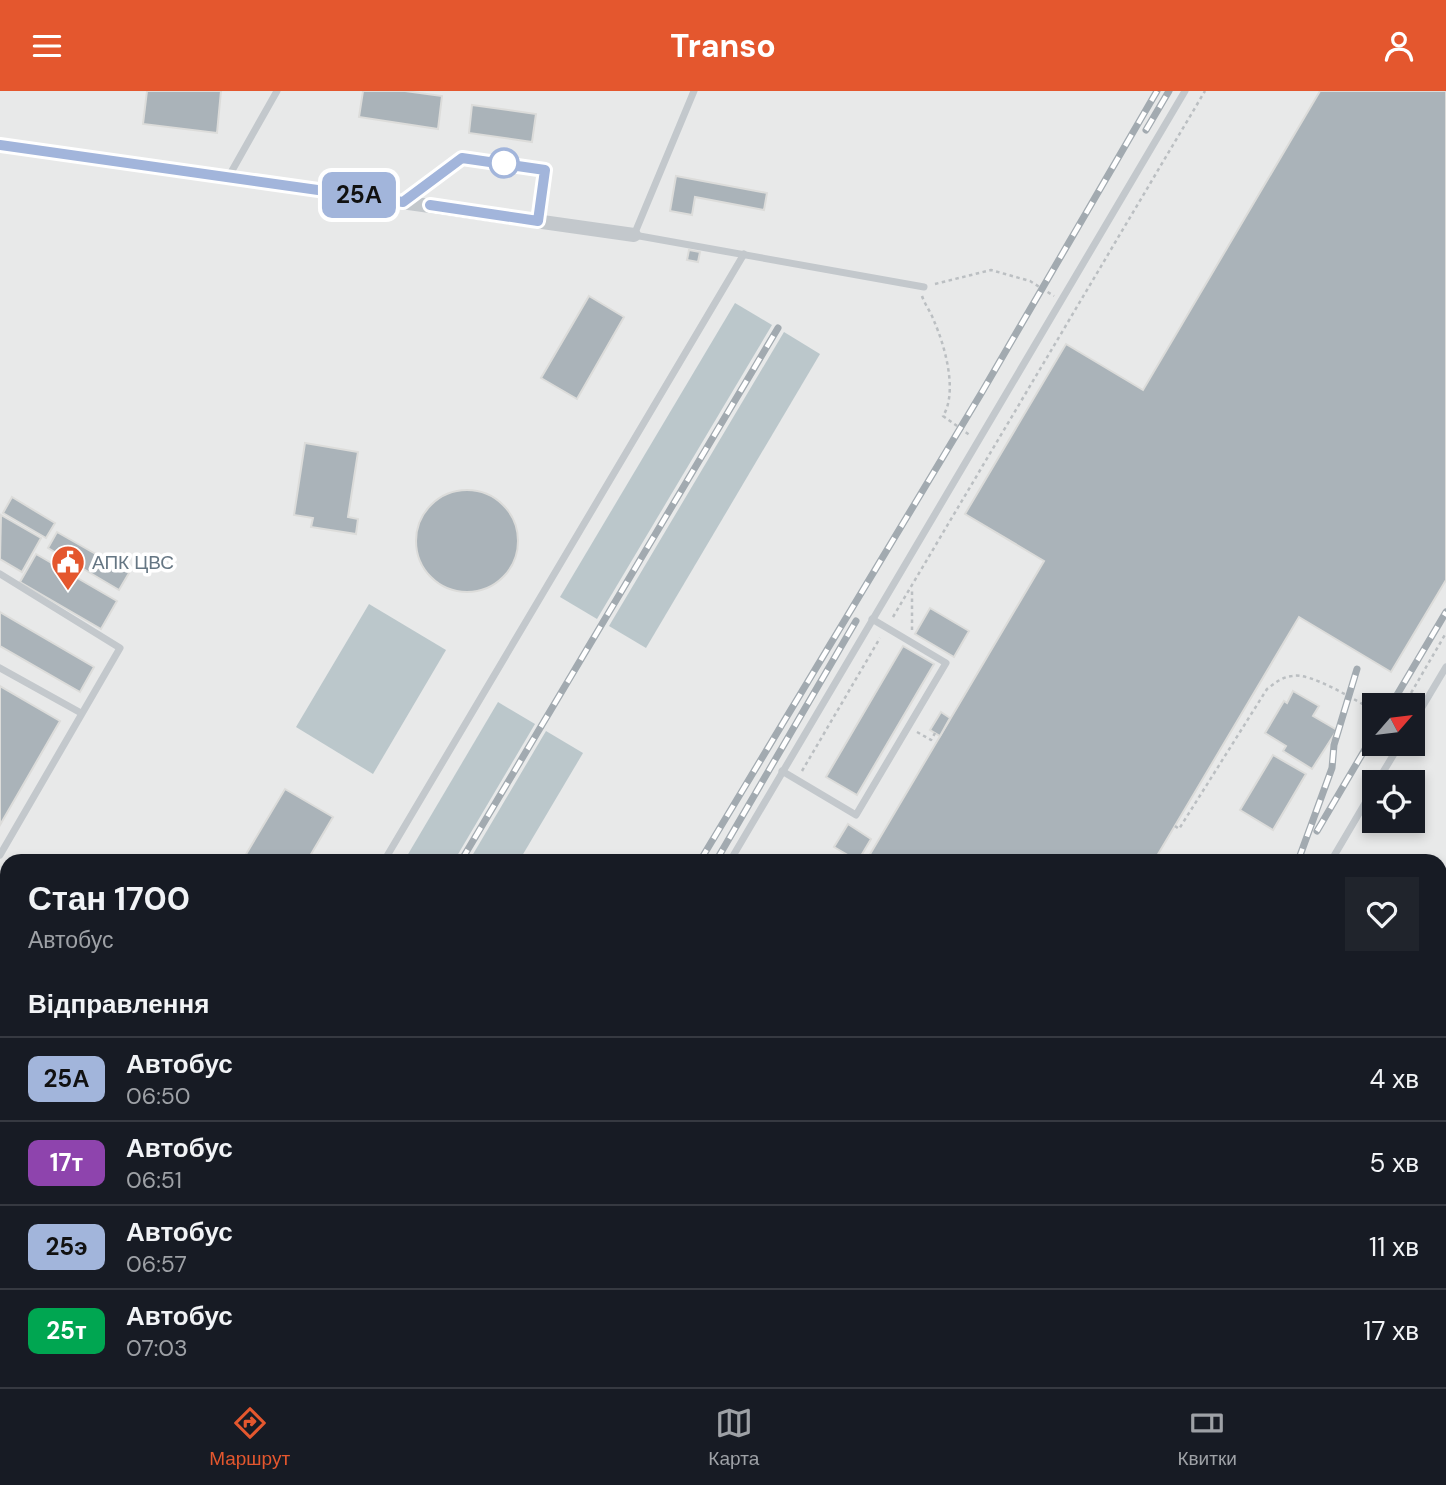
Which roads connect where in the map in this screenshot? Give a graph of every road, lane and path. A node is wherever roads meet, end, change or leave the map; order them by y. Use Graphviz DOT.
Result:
graph roads {
  1 [pos="278,91"];
  2 [pos="694,91"];
  3 [pos="1185,91"];
  4 [pos="1205,91"];
  5 [pos="0,145"];
  6 [pos="229,177"];
  7 [pos="403,202"];
  8 [pos="538,221"];
  9 [pos="634,235"];
  10 [pos="744,254"];
  11 [pos="1030,281"];
  12 [pos="924,287"];
  13 [pos="922,298"];
  14 [pos="977,441"];
  15 [pos="0,574"];
  16 [pos="912,585"];
  17 [pos="872,619"];
  18 [pos="886,628"];
  19 [pos="1446,633"];
  20 [pos="912,643"];
  21 [pos="1446,667"];
  22 [pos="0,668"];
  23 [pos="1411,693"];
  24 [pos="1425,702"];
  25 [pos="1362,704"];
  26 [pos="81,713"];
  27 [pos="908,727"];
  28 [pos="935,733"];
  29 [pos="782,771"];
  30 [pos="796,780"];
  31 [pos="1362,809"];
  32 [pos="1175,826"];
  33 [pos="1,854"];
  34 [pos="388,854"];
  35 [pos="734,854"];
  36 [pos="1335,854"];
  1 -- 6 [label="lane"];
  2 -- 9 [label="lane"];
  3 -- 14 [label="lane"];
  4 -- 16 [label="path"];
  5 -- 6 [label="street"];
  6 -- 7 [label="street"];
  7 -- 8 [label="street"];
  7 -- 8 [label="lane"];
  8 -- 9 [label="street"];
  9 -- 10 [label="lane"];
  10 -- 12 [label="lane"];
  10 -- 34 [label="lane"];
  11 -- 12 [label="path"];
  13 -- 14 [label="path"];
  14 -- 17 [label="lane"];
  15 -- 26 [label="lane"];
  16 -- 18 [label="path"];
  16 -- 20 [label="path"];
  17 -- 18 [label="lane"];
  17 -- 29 [label="lane"];
  18 -- 20 [label="lane"];
  18 -- 30 [label="path"];
  19 -- 23 [label="path"];
  20 -- 27 [label="lane"];
  21 -- 24 [label="lane"];
  22 -- 26 [label="lane"];
  25 -- 32 [label="path"];
  26 -- 33 [label="lane"];
  27 -- 28 [label="path"];
  27 -- 30 [label="lane"];
  29 -- 30 [label="lane"];
  29 -- 35 [label="lane"];
  31 -- 36 [label="lane"];
}
